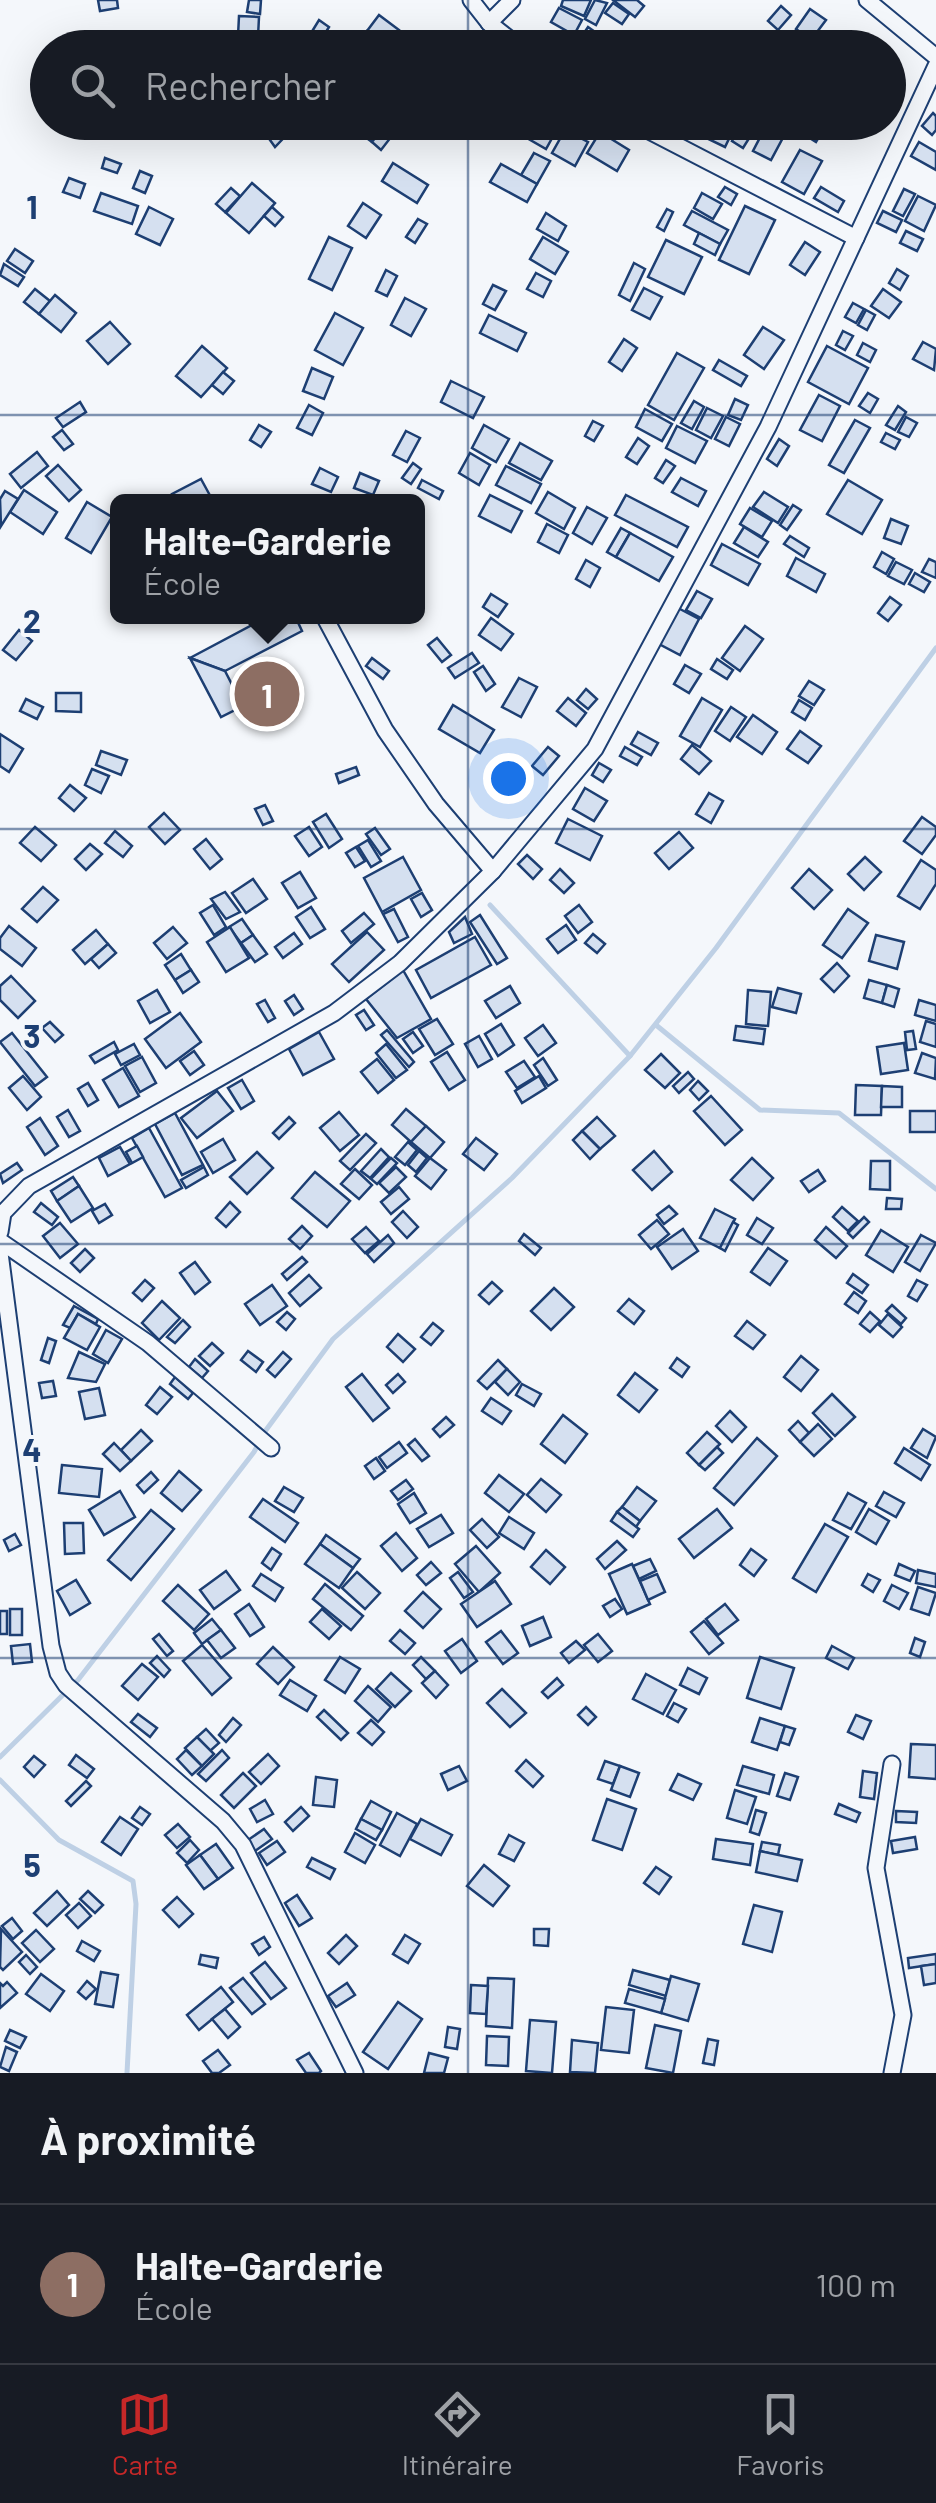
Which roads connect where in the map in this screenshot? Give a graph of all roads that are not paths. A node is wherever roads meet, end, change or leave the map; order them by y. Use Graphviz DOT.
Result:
graph roads {
  1 [pos="471,0"];
  2 [pos="512,0"];
  3 [pos="866,0"];
  4 [pos="489,23"];
  5 [pos="498,30"];
  6 [pos="902,30"];
  7 [pos="906,33"];
  8 [pos="936,58"];
  9 [pos="936,66"];
  10 [pos="906,130"];
  11 [pos="667,140"];
  12 [pos="902,140"];
  13 [pos="856,238"];
  14 [pos="328,624"];
  15 [pos="493,871"];
  16 [pos="2,1212"];
  17 [pos="0,1232"];
  18 [pos="0,1240"];
  19 [pos="0,1253"];
  20 [pos="264,1442"];
  21 [pos="892,1764"];
  22 [pos="355,2073"];
  23 [pos="892,2073"];
  1 -- 4 [label="street"];
  2 -- 4 [label="street"];
  3 -- 6 [label="street"];
  4 -- 5 [label="street"];
  7 -- 8 [label="street"];
  9 -- 10 [label="street"];
  11 -- 13 [label="street"];
  12 -- 13 [label="street"];
  13 -- 15 [label="street"];
  14 -- 15 [label="street"];
  15 -- 16 [label="street"];
  16 -- 17 [label="street"];
  18 -- 20 [label="street"];
  19 -- 22 [label="street"];
  21 -- 23 [label="street"];
}
